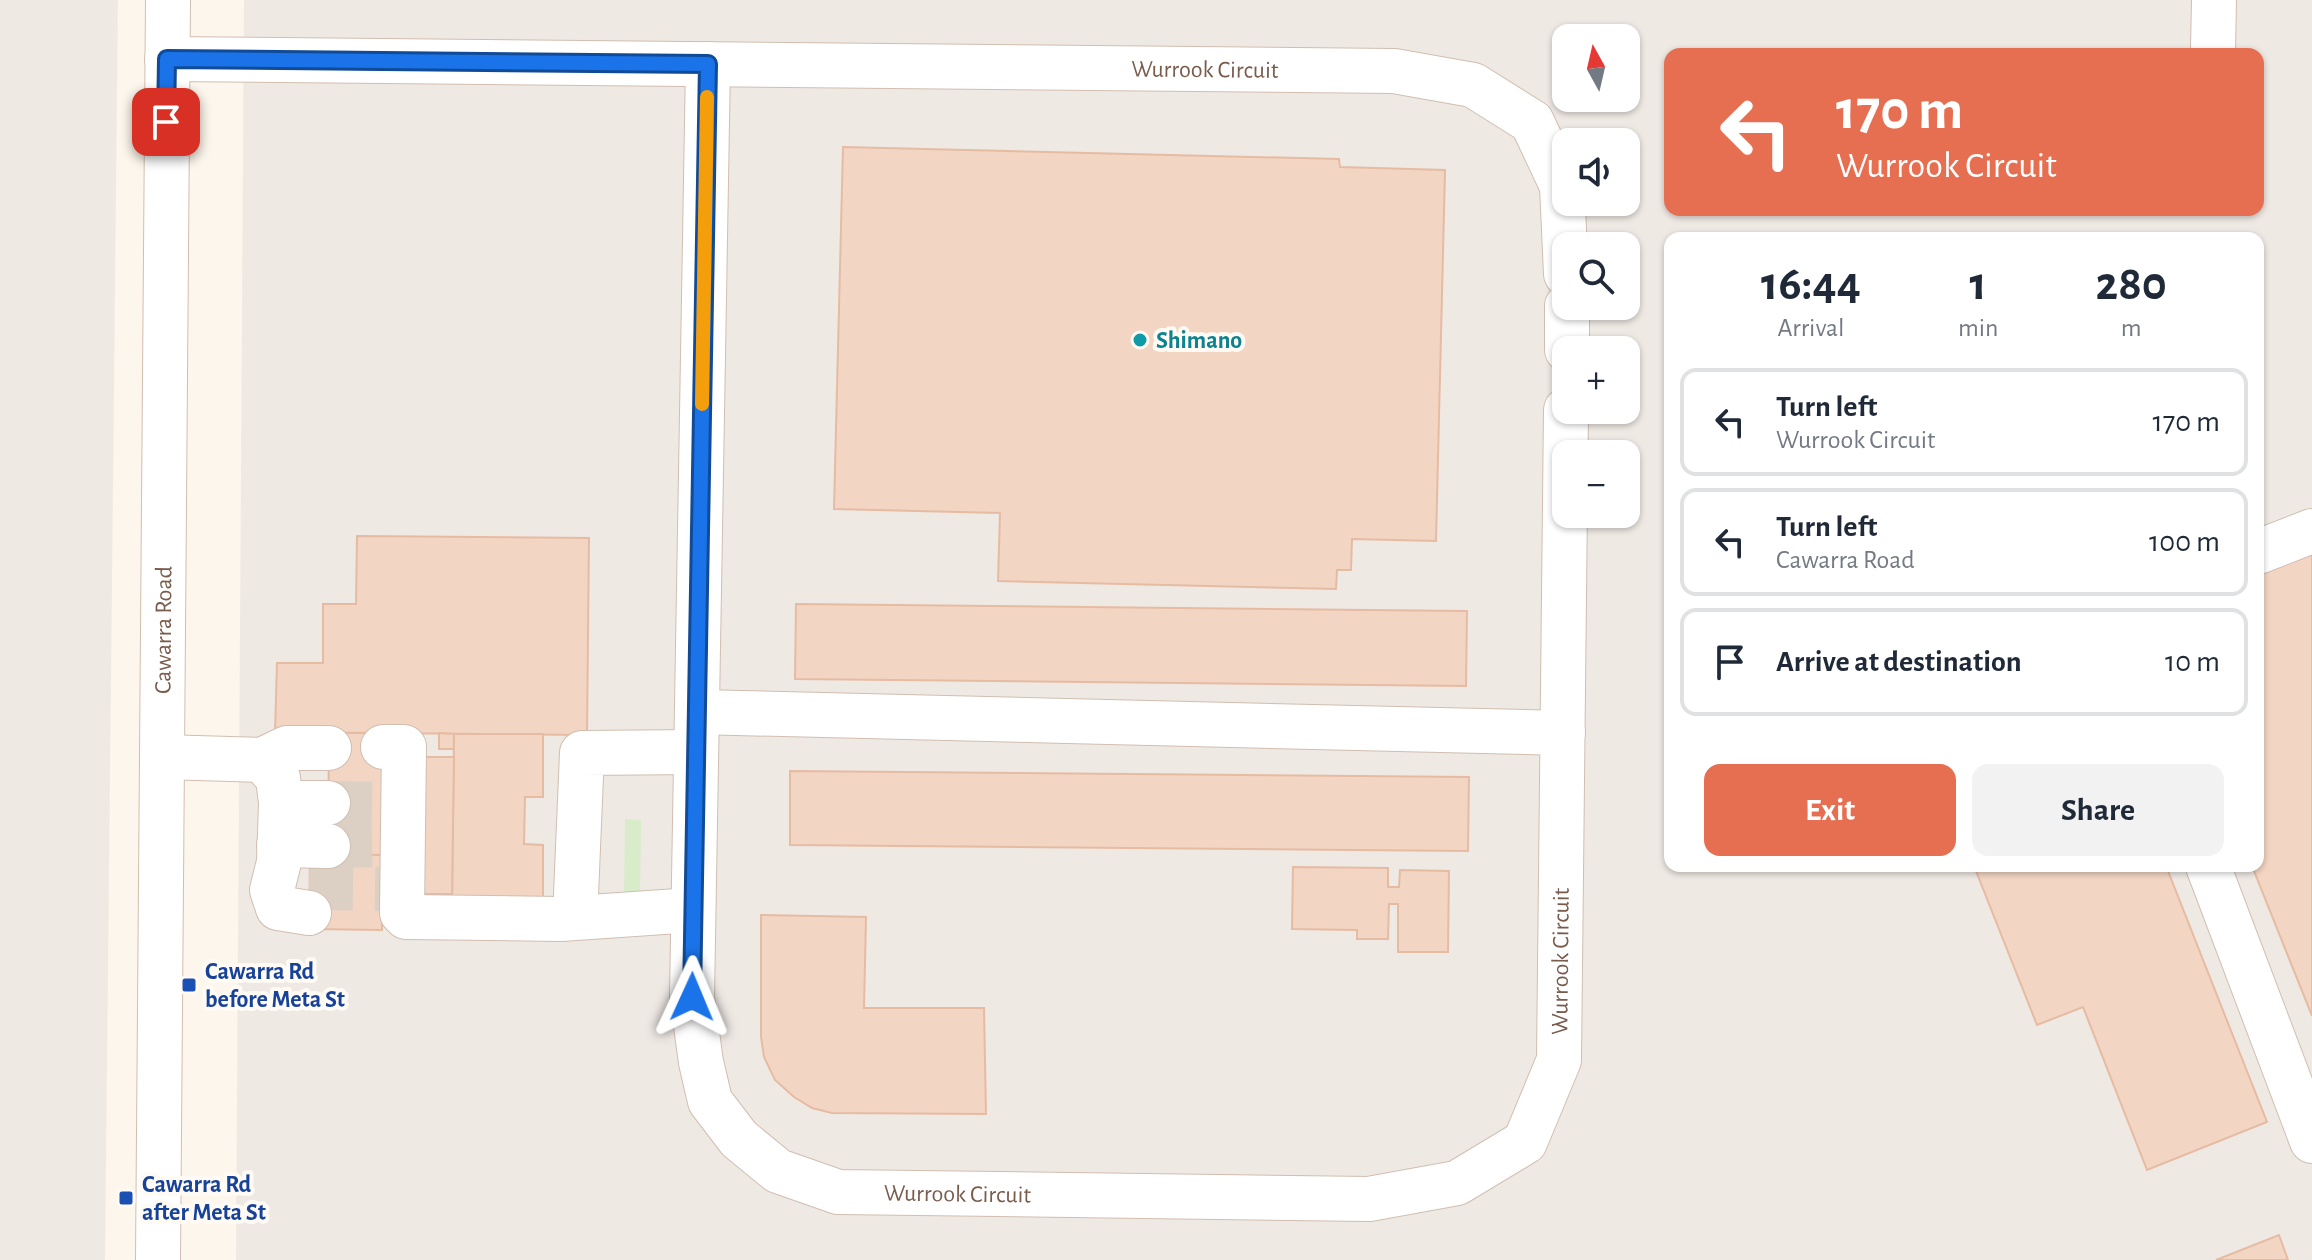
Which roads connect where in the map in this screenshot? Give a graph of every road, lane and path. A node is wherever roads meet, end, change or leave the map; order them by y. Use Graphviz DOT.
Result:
graph roads {
  1 [pos="168,0"];
  2 [pos="2214,0"];
  3 [pos="2213,48"];
  4 [pos="167,59"];
  5 [pos="708,64"];
  6 [pos="1564,232"];
  7 [pos="1566,424"];
  8 [pos="2312,531"];
  9 [pos="2264,550"];
  10 [pos="697,732"];
  11 [pos="1563,733"];
  12 [pos="162,757"];
  13 [pos="392,806"];
  14 [pos="285,834"];
  15 [pos="2210,872"];
  16 [pos="576,895"];
  17 [pos="693,910"];
  18 [pos="2312,1141"];
  19 [pos="158,1260"];
  1 -- 4 [label="street, Cawarra Road"];
  2 -- 3 [label="street"];
  4 -- 5 [label="street, Wurrook Circuit"];
  4 -- 12 [label="street, Cawarra Road"];
  5 -- 6 [label="street, Wurrook Circuit"];
  5 -- 10 [label="street, Wurrook Circuit"];
  7 -- 11 [label="street, Wurrook Circuit"];
  8 -- 9 [label="street"];
  10 -- 11 [label="street"];
  10 -- 16 [label="street"];
  10 -- 17 [label="street, Wurrook Circuit"];
  11 -- 17 [label="street, Wurrook Circuit"];
  12 -- 14 [label="street"];
  12 -- 19 [label="street, Cawarra Road"];
  13 -- 17 [label="street"];
  14 -- 14 [label="street"];
  15 -- 18 [label="street"];
}
